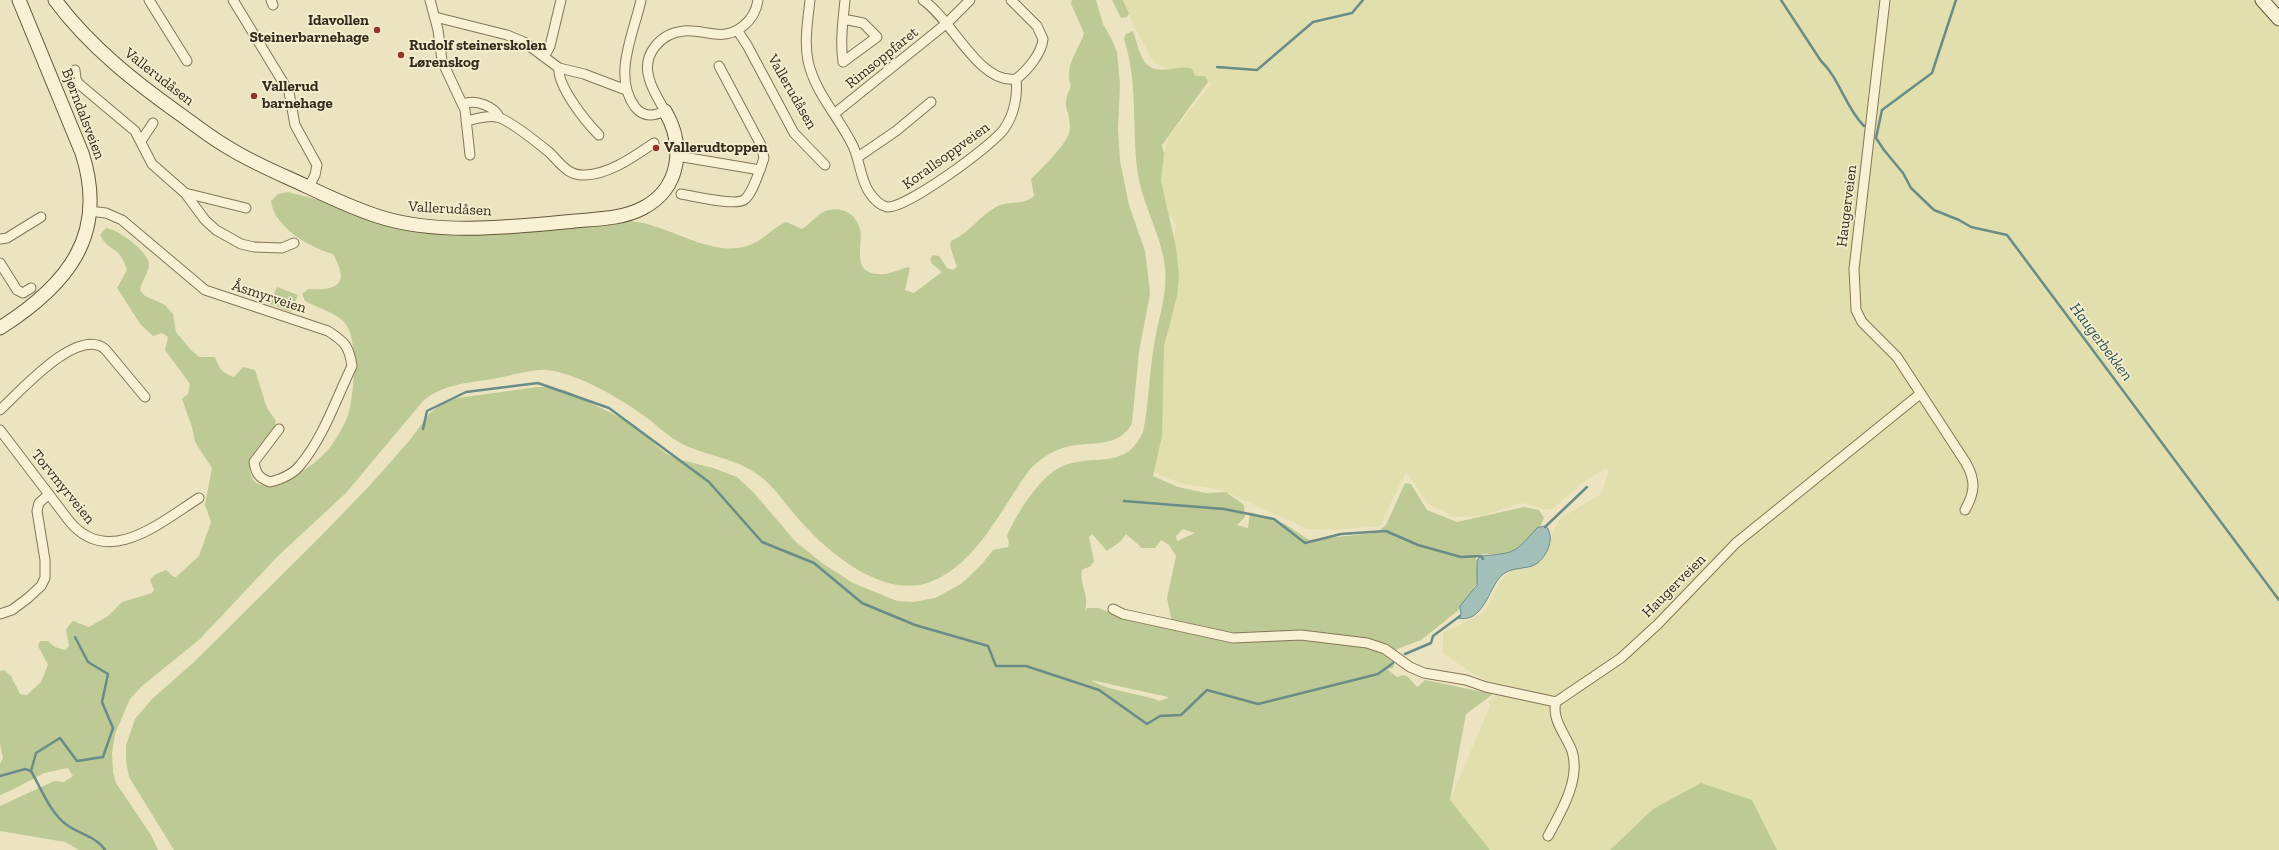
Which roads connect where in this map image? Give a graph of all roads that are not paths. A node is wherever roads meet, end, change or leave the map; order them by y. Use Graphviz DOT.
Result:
graph roads {
  1 [pos="19,0"];
  2 [pos="55,0"];
  3 [pos="149,0"];
  4 [pos="233,0"];
  5 [pos="430,0"];
  6 [pos="561,0"];
  7 [pos="641,0"];
  8 [pos="758,0"];
  9 [pos="810,0"];
  10 [pos="845,0"];
  11 [pos="923,0"];
  12 [pos="970,0"];
  13 [pos="1011,0"];
  14 [pos="1885,0"];
  15 [pos="2262,0"];
  16 [pos="435,17"];
  17 [pos="843,19"];
  18 [pos="2279,19"];
  19 [pos="947,23"];
  20 [pos="737,30"];
  21 [pos="544,57"];
  22 [pos="187,61"];
  23 [pos="719,66"];
  24 [pos="559,68"];
  25 [pos="75,70"];
  26 [pos="1016,79"];
  27 [pos="626,90"];
  28 [pos="931,102"];
  29 [pos="463,104"];
  30 [pos="665,111"];
  31 [pos="834,114"];
  32 [pos="500,118"];
  33 [pos="466,121"];
  34 [pos="153,123"];
  35 [pos="599,135"];
  36 [pos="141,141"];
  37 [pos="654,143"];
  38 [pos="470,154"];
  39 [pos="677,156"];
  40 [pos="858,158"];
  41 [pos="825,165"];
  42 [pos="760,170"];
  43 [pos="309,187"];
  44 [pos="185,193"];
  45 [pos="681,194"];
  46 [pos="246,208"];
  47 [pos="89,211"];
  48 [pos="41,218"];
  49 [pos="0,239"];
  50 [pos="294,243"];
  51 [pos="0,264"];
  52 [pos="31,288"];
  53 [pos="0,328"];
  54 [pos="1920,394"];
  55 [pos="145,397"];
  56 [pos="0,410"];
  57 [pos="279,429"];
  58 [pos="0,430"];
  59 [pos="49,494"];
  60 [pos="200,498"];
  61 [pos="1965,510"];
  62 [pos="1113,609"];
  63 [pos="0,614"];
  64 [pos="1556,702"];
  65 [pos="1548,836"];
  1 -- 47 [label="street, Bjørndalsveien"];
  2 -- 43 [label="street, Vallerudåsen"];
  3 -- 22 [label="street"];
  4 -- 43 [label="street"];
  5 -- 16 [label="street"];
  6 -- 21 [label="street"];
  7 -- 27 [label="street"];
  8 -- 20 [label="street, Vallerudåsen"];
  9 -- 31 [label="street, Korallsoppveien"];
  10 -- 17 [label="street, Rimsoppfaret"];
  11 -- 19 [label="street"];
  12 -- 19 [label="street, Rimsoppfaret"];
  13 -- 26 [label="street"];
  14 -- 54 [label="street, Haugerveien"];
  15 -- 18 [label="street"];
  16 -- 21 [label="street"];
  16 -- 29 [label="street"];
  17 -- 17 [label="street, Rimsoppfaret"];
  19 -- 26 [label="street"];
  19 -- 31 [label="street, Rimsoppfaret"];
  20 -- 30 [label="street, Vallerudåsen"];
  20 -- 41 [label="street, Vallerudåsen"];
  21 -- 24 [label="street"];
  23 -- 42 [label="street"];
  24 -- 27 [label="street"];
  24 -- 35 [label="street"];
  25 -- 36 [label="street"];
  26 -- 40 [label="street, Korallsoppveien"];
  27 -- 30 [label="street"];
  28 -- 40 [label="street"];
  29 -- 32 [label="street"];
  29 -- 33 [label="street"];
  30 -- 39 [label="street, Vallerudåsen"];
  31 -- 40 [label="street, Korallsoppveien"];
  32 -- 33 [label="street"];
  32 -- 37 [label="street"];
  33 -- 38 [label="street"];
  34 -- 36 [label="street"];
  36 -- 44 [label="street"];
  39 -- 42 [label="street"];
  39 -- 43 [label="street, Vallerudåsen"];
  42 -- 45 [label="street"];
  44 -- 46 [label="street"];
  44 -- 50 [label="street"];
  47 -- 53 [label="street, Bjørndalsveien"];
  47 -- 57 [label="street, Åsmyrveien"];
  48 -- 49 [label="street"];
  51 -- 52 [label="street"];
  54 -- 61 [label="street, Haugerveien"];
  54 -- 64 [label="street, Haugerveien"];
  55 -- 56 [label="street"];
  58 -- 59 [label="street, Torvmyrveien"];
  59 -- 60 [label="street, Torvmyrveien"];
  59 -- 63 [label="street"];
  62 -- 64 [label="street"];
  64 -- 65 [label="street"];
}
